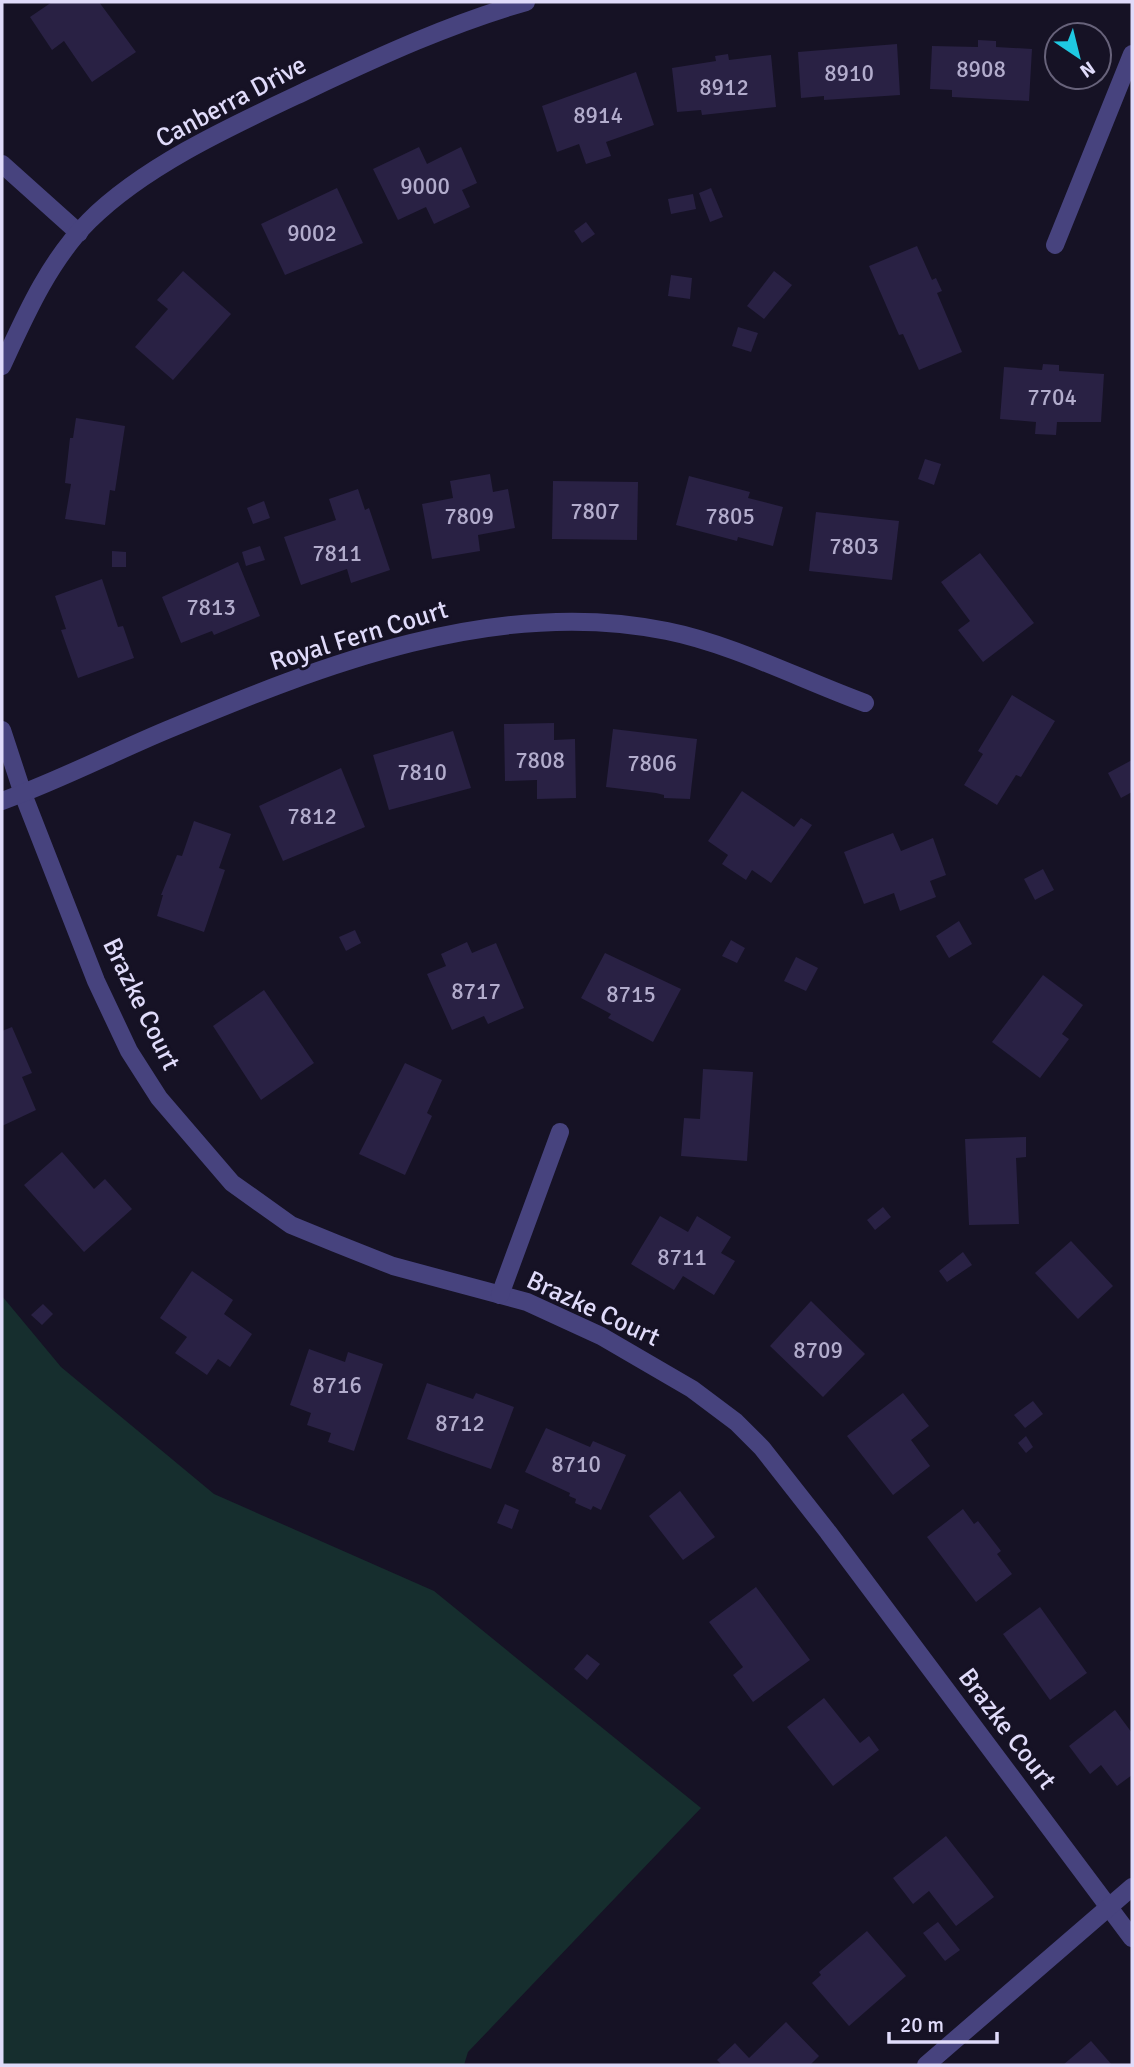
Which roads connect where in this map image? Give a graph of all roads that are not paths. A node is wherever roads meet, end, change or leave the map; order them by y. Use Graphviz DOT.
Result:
graph roads {
  1 [pos="526,2"];
  2 [pos="1132,54"];
  3 [pos="2,164"];
  4 [pos="79,233"];
  5 [pos="1055,245"];
  6 [pos="2,366"];
  7 [pos="865,703"];
  8 [pos="2,730"];
  9 [pos="23,794"];
  10 [pos="2,801"];
  11 [pos="560,1132"];
  12 [pos="500,1295"];
  13 [pos="1132,1887"];
  14 [pos="1108,1907"];
  15 [pos="1132,1938"];
  16 [pos="926,2065"];
  1 -- 4 [label="street, Canberra Drive"];
  2 -- 5 [label="street"];
  3 -- 4 [label="street"];
  4 -- 6 [label="street, Canberra Drive"];
  7 -- 9 [label="street, Royal Fern Court"];
  8 -- 9 [label="street"];
  9 -- 10 [label="street, Royal Fern Court"];
  9 -- 12 [label="street, Brazke Court"];
  11 -- 12 [label="street"];
  12 -- 14 [label="street, Brazke Court"];
  13 -- 14 [label="street"];
  14 -- 15 [label="street, Brazke Court"];
  14 -- 16 [label="street"];
}
